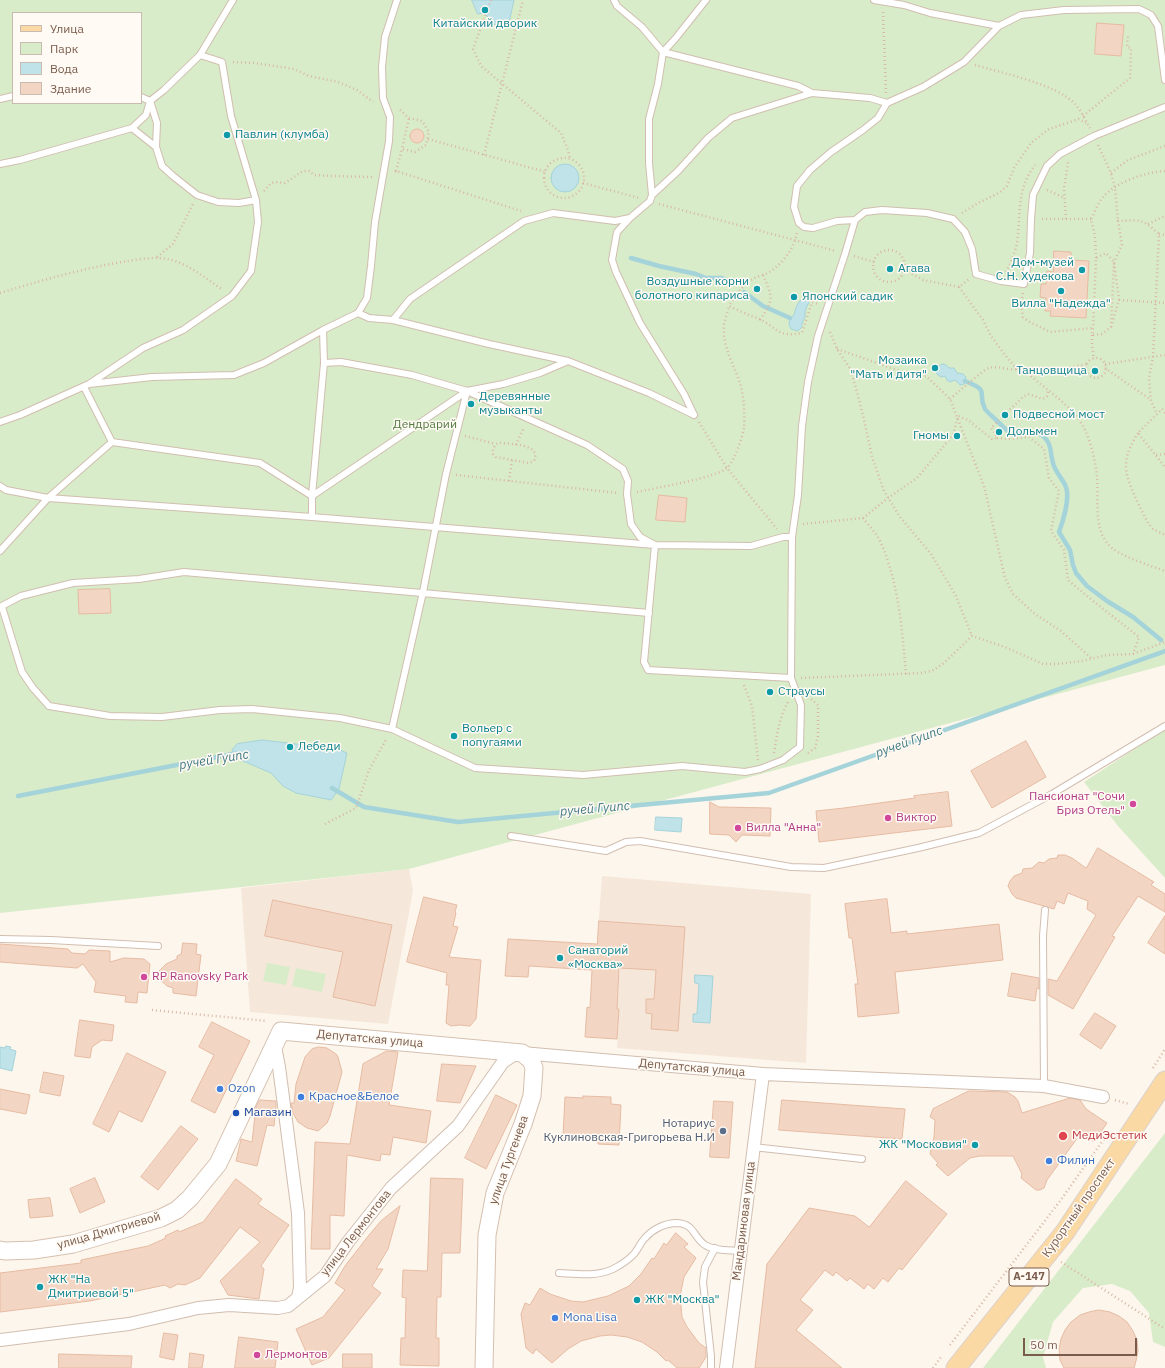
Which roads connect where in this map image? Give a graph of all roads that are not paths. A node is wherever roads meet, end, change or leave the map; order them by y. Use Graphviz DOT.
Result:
graph roads {
  1 [pos="233,0"];
  2 [pos="397,0"];
  3 [pos="614,0"];
  4 [pos="706,0"];
  5 [pos="874,0"];
  6 [pos="999,26"];
  7 [pos="663,52"];
  8 [pos="200,55"];
  9 [pos="1165,80"];
  10 [pos="812,93"];
  11 [pos="12,96"];
  12 [pos="142,97"];
  13 [pos="0,99"];
  14 [pos="150,101"];
  15 [pos="887,103"];
  16 [pos="1165,107"];
  17 [pos="132,128"];
  18 [pos="156,147"];
  19 [pos="0,164"];
  20 [pos="651,198"];
  21 [pos="256,200"];
  22 [pos="630,218"];
  23 [pos="855,220"];
  24 [pos="358,313"];
  25 [pos="393,320"];
  26 [pos="323,330"];
  27 [pos="568,361"];
  28 [pos="324,363"];
  29 [pos="87,385"];
  30 [pos="467,391"];
  31 [pos="0,422"];
  32 [pos="112,442"];
  33 [pos="0,486"];
  34 [pos="312,496"];
  35 [pos="48,498"];
  36 [pos="312,518"];
  37 [pos="435,528"];
  38 [pos="792,537"];
  39 [pos="655,545"];
  40 [pos="0,551"];
  41 [pos="423,592"];
  42 [pos="1,607"];
  43 [pos="649,613"];
  44 [pos="791,678"];
  45 [pos="1165,726"];
  46 [pos="392,729"];
  47 [pos="511,836"];
  48 [pos="1045,910"];
  49 [pos="0,939"];
  50 [pos="158,946"];
  51 [pos="278,1039"];
  52 [pos="522,1053"];
  53 [pos="763,1074"];
  54 [pos="1165,1081"];
  55 [pos="1044,1086"];
  56 [pos="1103,1097"];
  57 [pos="753,1147"];
  58 [pos="862,1159"];
  59 [pos="716,1248"];
  60 [pos="0,1250"];
  61 [pos="740,1251"];
  62 [pos="559,1273"];
  63 [pos="298,1297"];
  64 [pos="0,1340"];
  65 [pos="950,1362"];
  66 [pos="484,1368"];
  67 [pos="711,1368"];
  68 [pos="726,1368"];
  1 -- 8 [label="lane"];
  2 -- 24 [label="lane"];
  3 -- 7 [label="lane"];
  4 -- 7 [label="lane"];
  5 -- 6 [label="lane"];
  6 -- 9 [label="lane"];
  6 -- 15 [label="lane"];
  7 -- 10 [label="lane"];
  7 -- 20 [label="lane"];
  8 -- 14 [label="lane"];
  8 -- 21 [label="lane"];
  10 -- 15 [label="lane"];
  10 -- 20 [label="lane"];
  11 -- 13 [label="lane"];
  12 -- 14 [label="lane"];
  14 -- 17 [label="lane"];
  14 -- 18 [label="lane"];
  15 -- 23 [label="lane"];
  16 -- 23 [label="lane"];
  17 -- 18 [label="lane"];
  17 -- 19 [label="lane"];
  18 -- 21 [label="lane"];
  20 -- 22 [label="lane"];
  21 -- 29 [label="lane"];
  22 -- 25 [label="lane"];
  22 -- 27 [label="lane"];
  23 -- 38 [label="lane"];
  24 -- 25 [label="lane"];
  24 -- 26 [label="lane"];
  25 -- 27 [label="lane"];
  26 -- 28 [label="lane"];
  26 -- 29 [label="lane"];
  27 -- 30 [label="lane"];
  28 -- 30 [label="lane"];
  28 -- 34 [label="lane"];
  29 -- 31 [label="lane"];
  29 -- 32 [label="lane"];
  30 -- 34 [label="lane"];
  30 -- 37 [label="lane"];
  30 -- 39 [label="lane"];
  32 -- 34 [label="lane"];
  32 -- 35 [label="lane"];
  33 -- 35 [label="lane"];
  34 -- 36 [label="lane"];
  35 -- 36 [label="lane"];
  35 -- 40 [label="lane"];
  36 -- 37 [label="lane"];
  37 -- 39 [label="lane"];
  37 -- 41 [label="lane"];
  38 -- 39 [label="lane"];
  38 -- 44 [label="lane"];
  39 -- 43 [label="lane"];
  41 -- 42 [label="lane"];
  41 -- 43 [label="lane"];
  41 -- 46 [label="lane"];
  42 -- 46 [label="lane"];
  43 -- 44 [label="lane"];
  44 -- 46 [label="lane"];
  45 -- 47 [label="lane"];
  48 -- 55 [label="lane"];
  49 -- 50 [label="lane"];
  51 -- 52 [label="street, Депутатская улица"];
  51 -- 60 [label="street, улица Дмитриевой"];
  51 -- 63 [label="street"];
  52 -- 53 [label="street, Депутатская улица"];
  52 -- 63 [label="street, улица Лермонтова"];
  52 -- 66 [label="street, улица Тургенева"];
  53 -- 55 [label="street, Депутатская улица"];
  53 -- 57 [label="street, Мандариновая улица"];
  54 -- 65 [label="main road, Курортный проспект / А-147"];
  55 -- 56 [label="street, Депутатская улица"];
  57 -- 58 [label="lane"];
  57 -- 61 [label="street, Мандариновая улица"];
  59 -- 61 [label="lane"];
  59 -- 62 [label="lane"];
  59 -- 67 [label="lane"];
  61 -- 68 [label="street, Мандариновая улица"];
  63 -- 64 [label="street, улица Лермонтова"];
}
